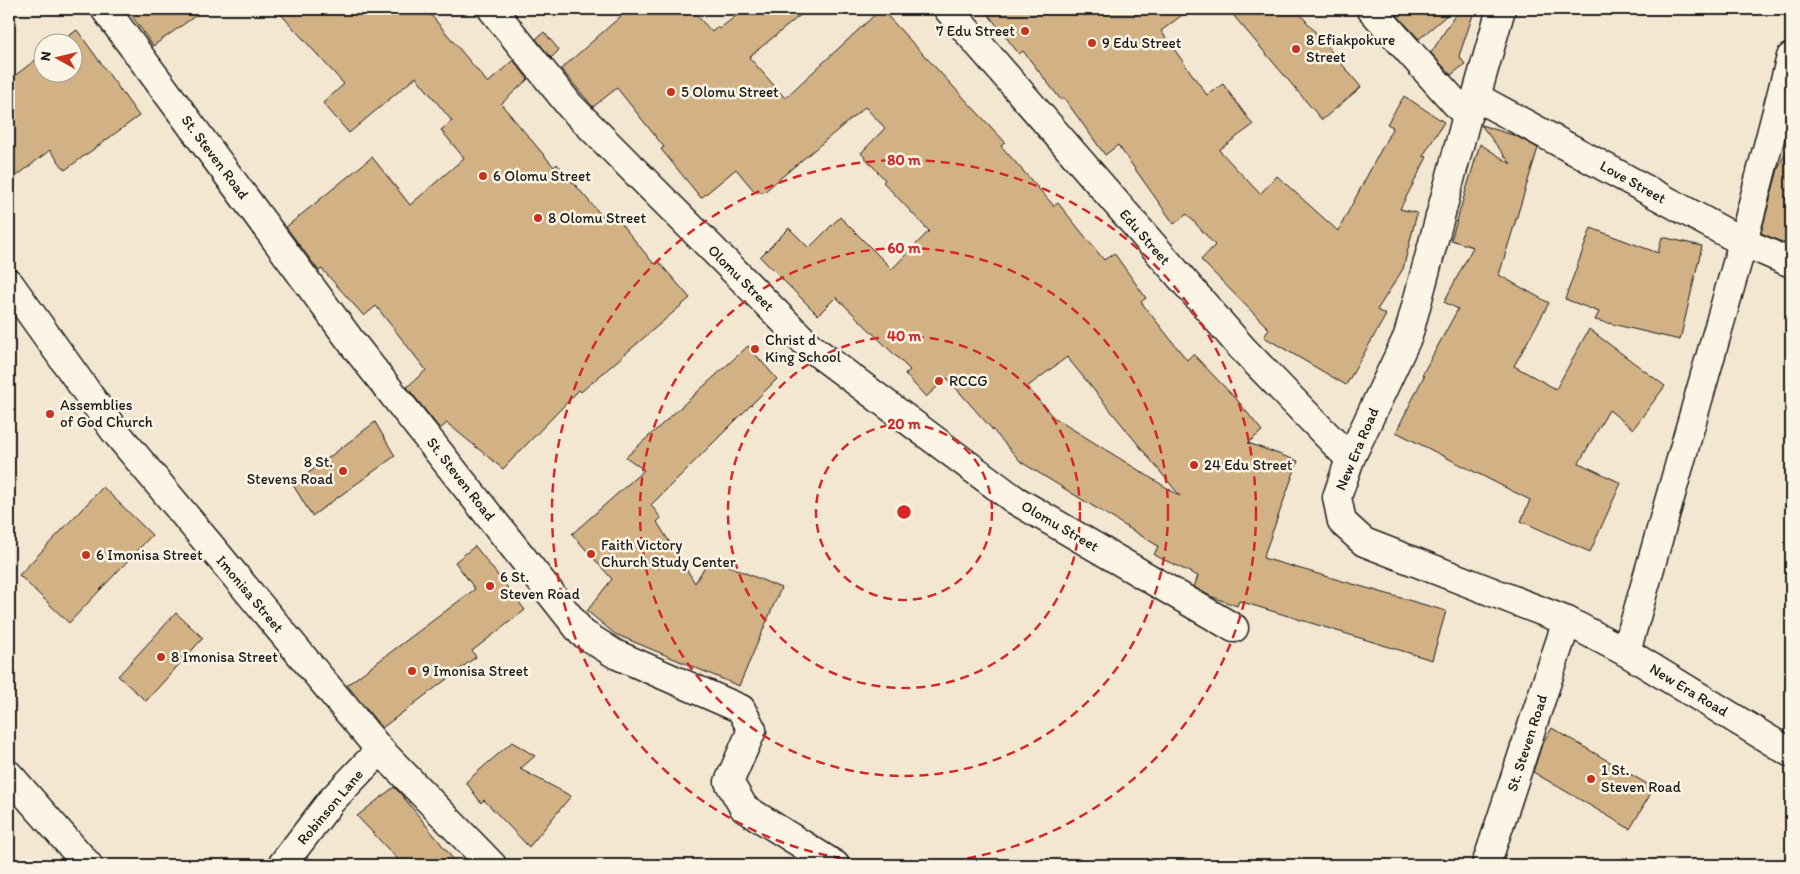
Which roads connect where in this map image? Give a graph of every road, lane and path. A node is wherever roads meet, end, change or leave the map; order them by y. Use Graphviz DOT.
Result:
graph roads {
  1 [pos="105,9"];
  2 [pos="492,9"];
  3 [pos="948,9"];
  4 [pos="1371,9"];
  5 [pos="1501,9"];
  6 [pos="1791,57"];
  7 [pos="1472,106"];
  8 [pos="1743,242"];
  9 [pos="1791,264"];
  10 [pos="9,283"];
  11 [pos="1350,459"];
  12 [pos="1567,621"];
  13 [pos="1234,628"];
  14 [pos="1626,652"];
  15 [pos="380,750"];
  16 [pos="1791,753"];
  17 [pos="9,775"];
  18 [pos="88,865"];
  19 [pos="282,865"];
  20 [pos="492,865"];
  21 [pos="835,865"];
  22 [pos="1486,865"];
  1 -- 21 [label="street, St. Steven Road"];
  2 -- 13 [label="street, Olomu Street"];
  3 -- 11 [label="street, Edu Street"];
  4 -- 7 [label="street, Love Street"];
  5 -- 7 [label="street, New Era Road"];
  6 -- 8 [label="street"];
  7 -- 8 [label="street, Love Street"];
  7 -- 11 [label="street, New Era Road"];
  8 -- 9 [label="street, Love Street"];
  8 -- 14 [label="street"];
  10 -- 15 [label="street, Imonisa Street"];
  11 -- 12 [label="street, New Era Road"];
  12 -- 14 [label="street, New Era Road"];
  12 -- 22 [label="street, St. Steven Road"];
  14 -- 16 [label="street, New Era Road"];
  15 -- 19 [label="street, Robinson Lane"];
  15 -- 20 [label="street, Imonisa Street"];
  17 -- 18 [label="street"];
}
